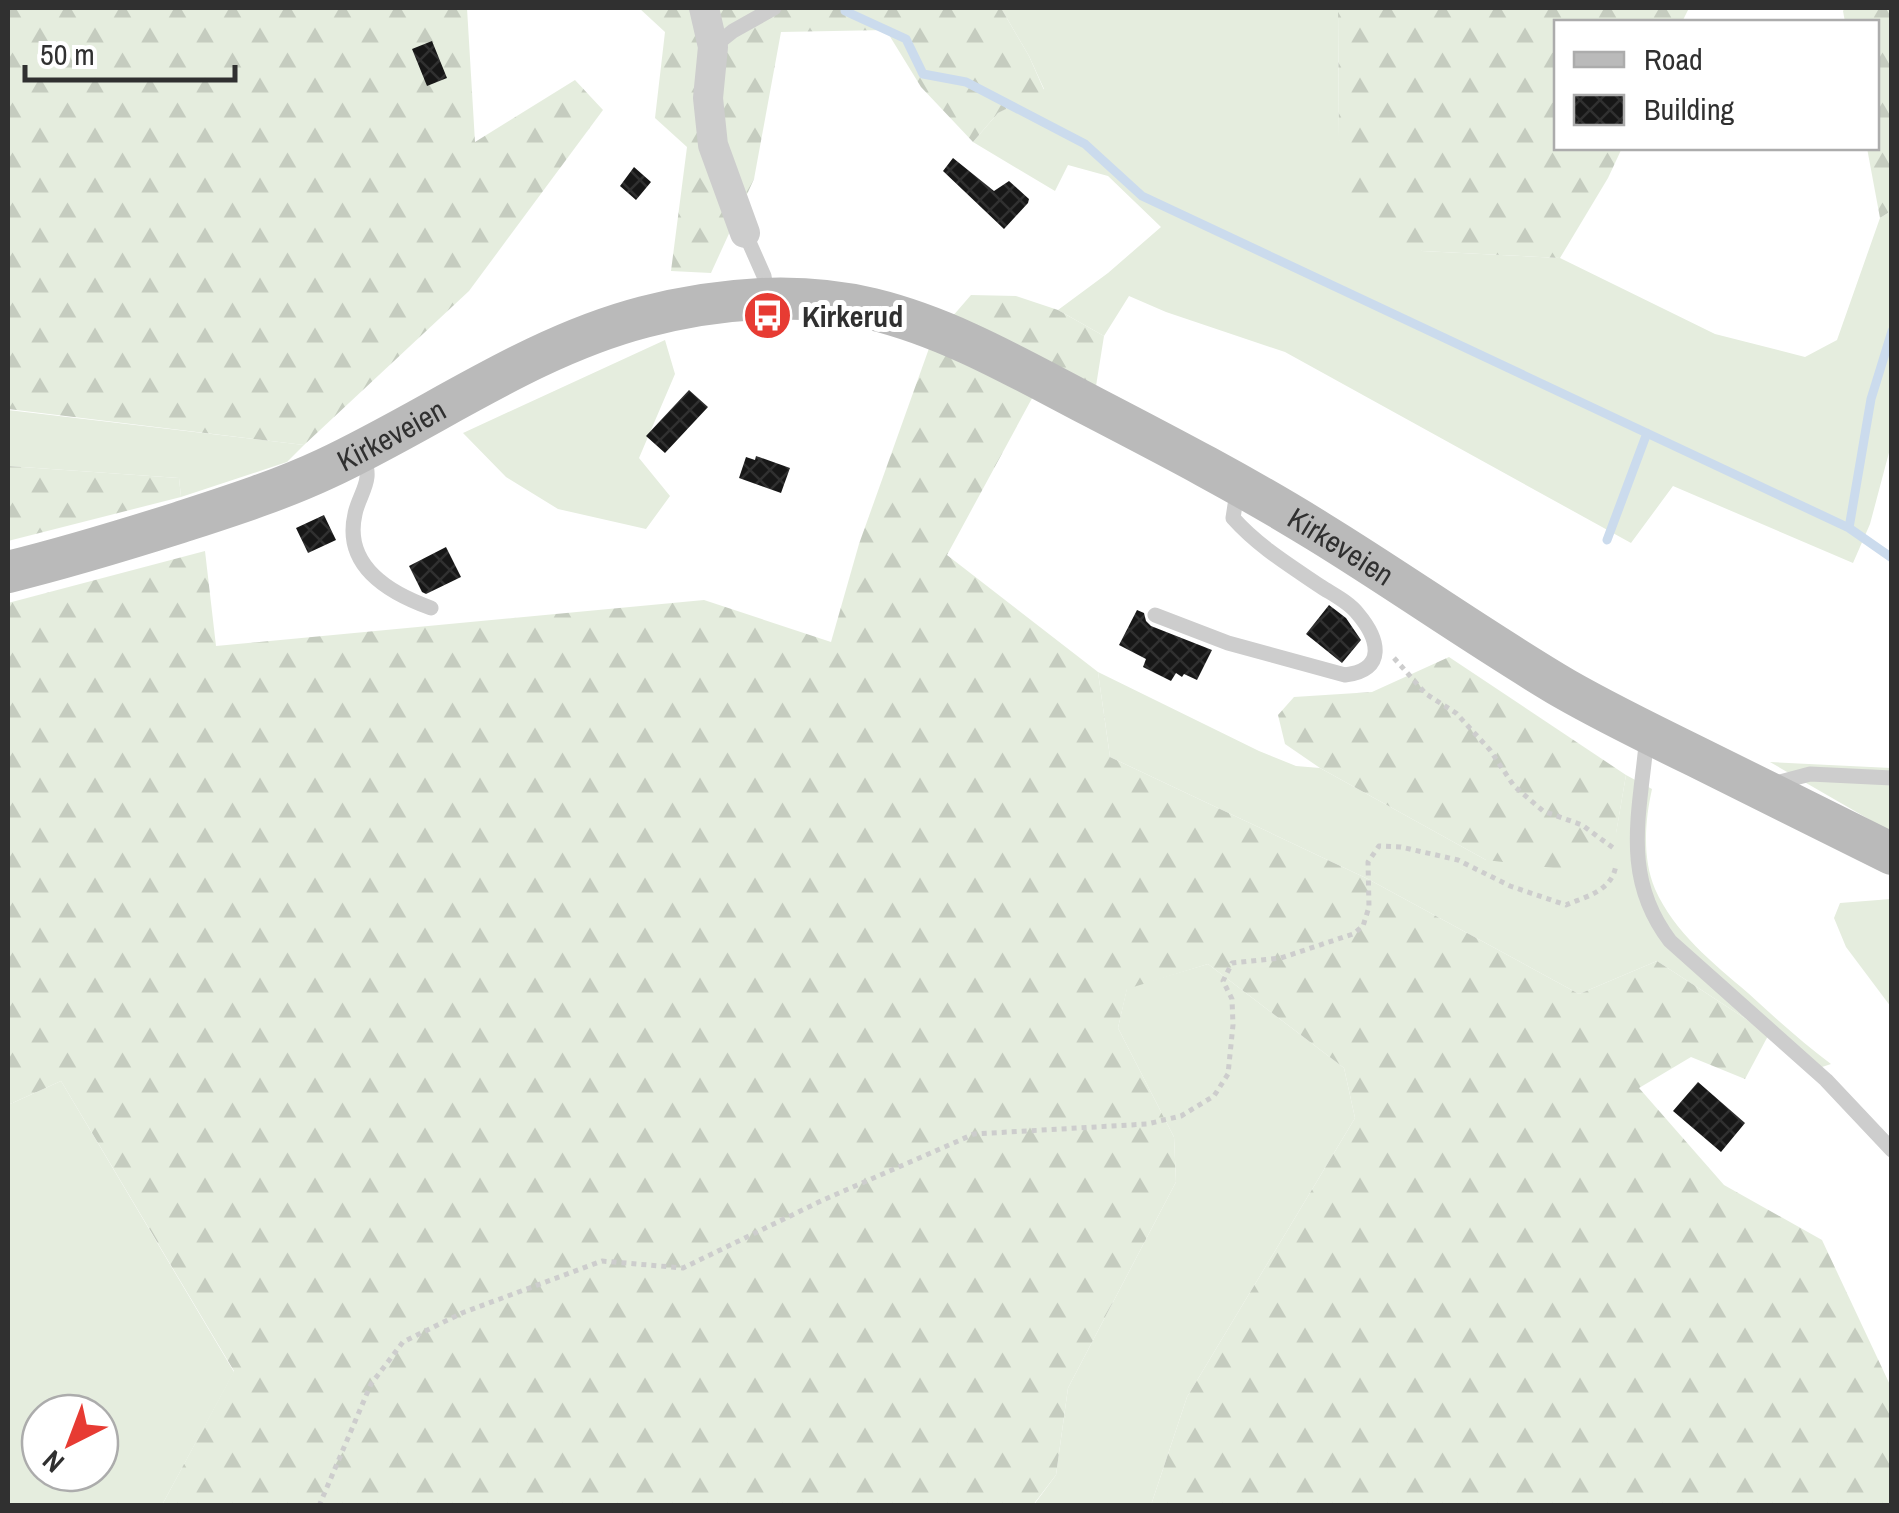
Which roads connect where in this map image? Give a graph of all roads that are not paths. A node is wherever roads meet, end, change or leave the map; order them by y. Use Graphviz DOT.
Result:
graph roads {
  1 [pos="704,8"];
  2 [pos="774,8"];
  3 [pos="713,47"];
  4 [pos="744,233"];
  5 [pos="768,299"];
  6 [pos="364,449"];
  7 [pos="1246,488"];
  8 [pos="8,572"];
  9 [pos="431,608"];
  10 [pos="1155,615"];
  11 [pos="1651,734"];
  12 [pos="1892,778"];
  13 [pos="1758,788"];
  14 [pos="1892,854"];
  15 [pos="1892,1150"];
  1 -- 3 [label="street"];
  2 -- 3 [label="lane"];
  3 -- 4 [label="street"];
  4 -- 5 [label="lane"];
  5 -- 6 [label="main road, Kirkeveien"];
  5 -- 7 [label="main road, Kirkeveien"];
  6 -- 8 [label="main road, Kirkeveien"];
  6 -- 9 [label="lane"];
  7 -- 10 [label="lane"];
  7 -- 11 [label="main road, Kirkeveien"];
  11 -- 13 [label="main road, Kirkeveien"];
  11 -- 15 [label="lane"];
  12 -- 13 [label="lane"];
  13 -- 14 [label="main road, Kirkeveien"];
}
